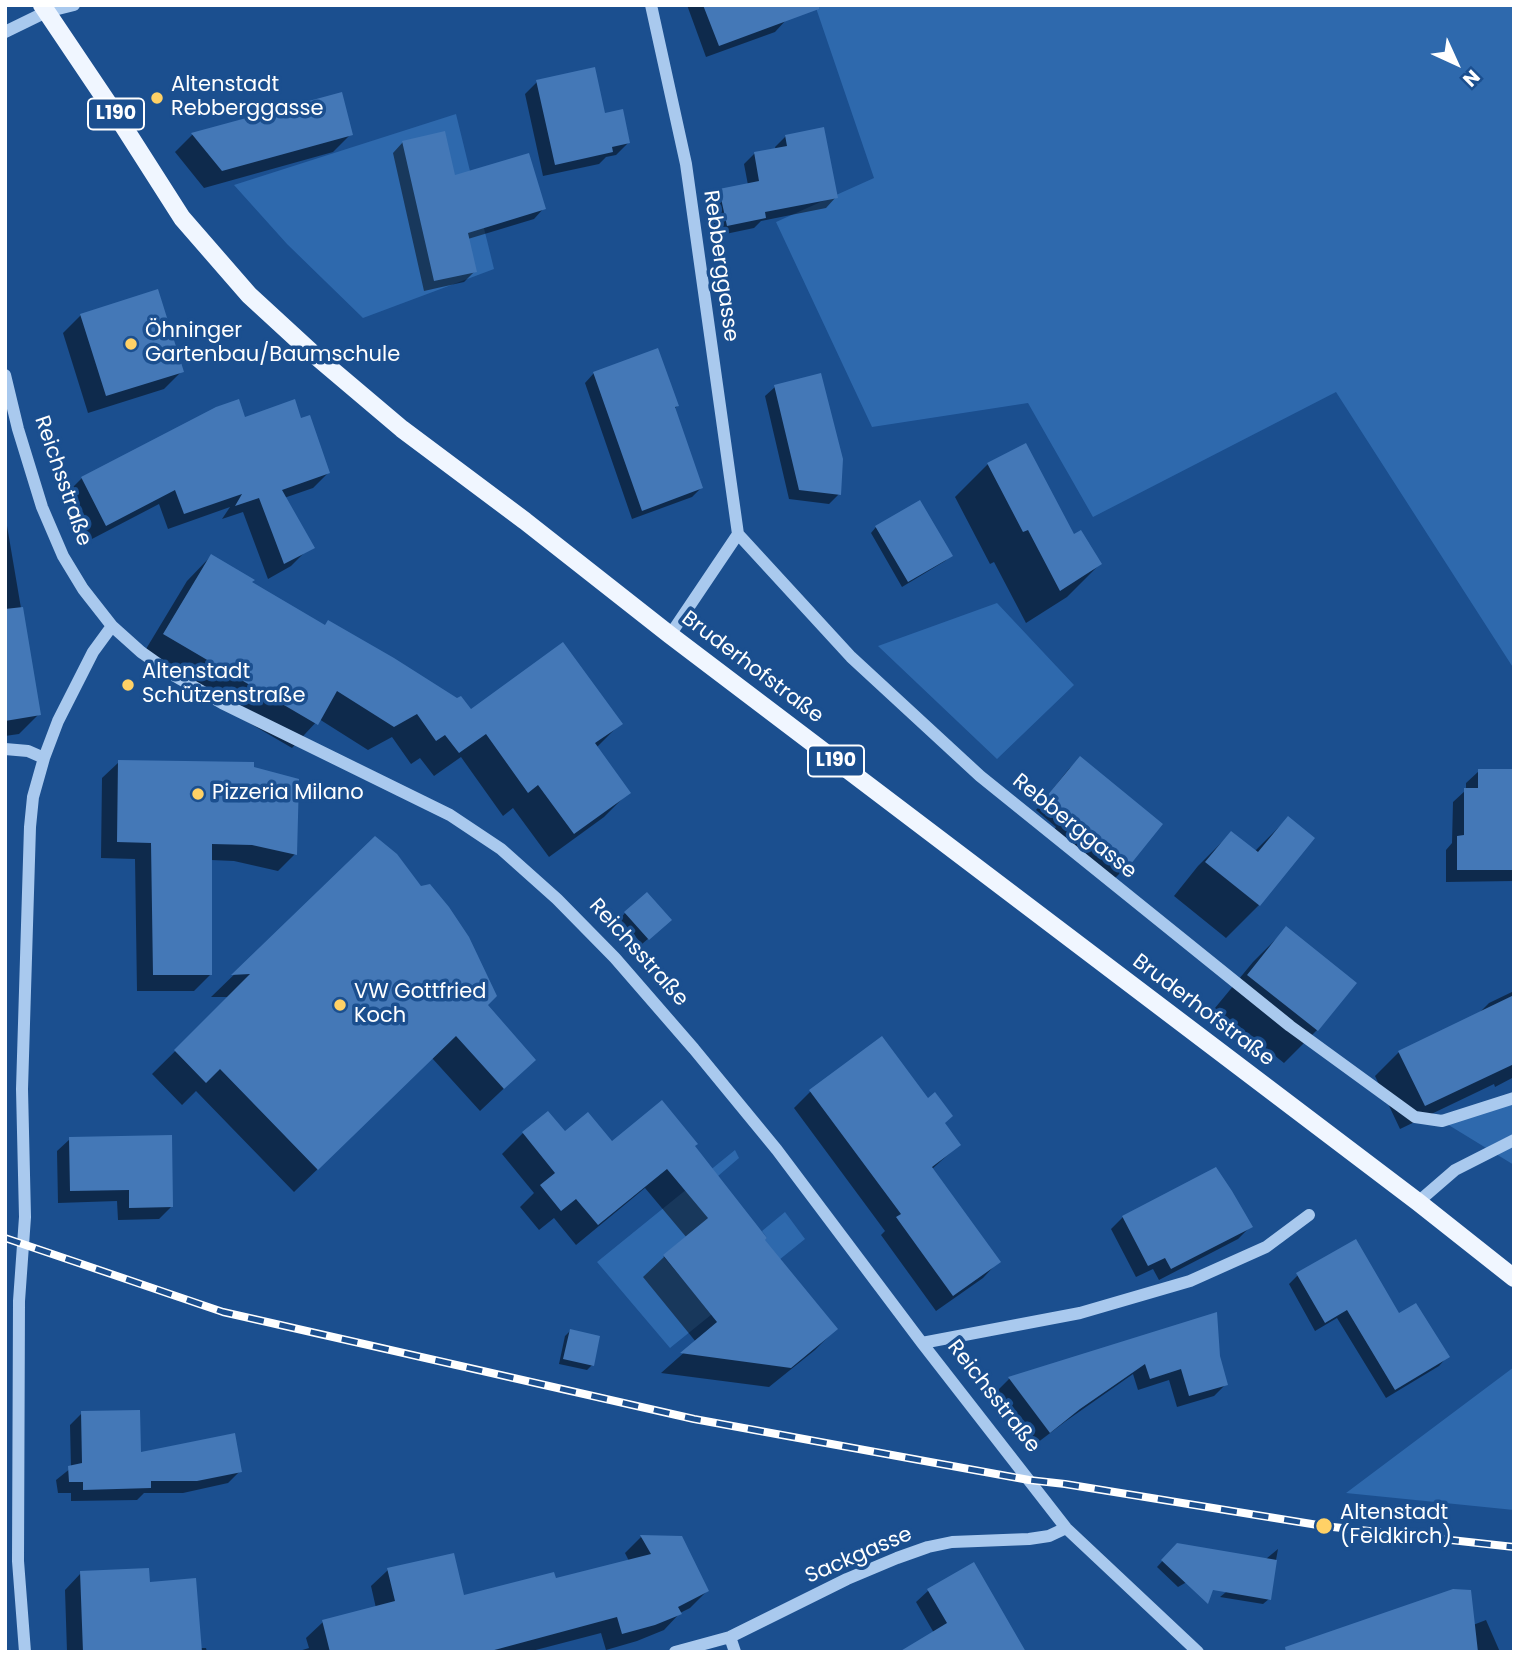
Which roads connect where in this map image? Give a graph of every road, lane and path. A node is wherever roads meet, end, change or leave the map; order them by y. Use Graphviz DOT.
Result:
graph roads {
  1 [pos="74,5"];
  2 [pos="651,5"];
  3 [pos="44,9"];
  4 [pos="5,32"];
  5 [pos="5,375"];
  6 [pos="738,534"];
  7 [pos="112,626"];
  8 [pos="670,635"];
  9 [pos="5,749"];
  10 [pos="44,758"];
  11 [pos="1514,1098"];
  12 [pos="1514,1140"];
  13 [pos="1418,1202"];
  14 [pos="1309,1215"];
  15 [pos="1514,1278"];
  16 [pos="12,1300"];
  17 [pos="922,1343"];
  18 [pos="1066,1528"];
  19 [pos="730,1637"];
  20 [pos="25,1652"];
  21 [pos="675,1652"];
  22 [pos="735,1652"];
  23 [pos="1198,1652"];
  1 -- 3 [label="street"];
  2 -- 6 [label="street, Rebberggasse"];
  3 -- 4 [label="street"];
  3 -- 8 [label="main road, Bruderhofstraße / L190"];
  5 -- 7 [label="street, Reichsstraße"];
  6 -- 8 [label="street"];
  6 -- 11 [label="street, Rebberggasse"];
  7 -- 10 [label="street"];
  7 -- 17 [label="street, Reichsstraße"];
  8 -- 13 [label="main road, Bruderhofstraße / L190"];
  9 -- 10 [label="street"];
  10 -- 16 [label="street"];
  12 -- 13 [label="street"];
  13 -- 15 [label="main road, Bruderhofstraße / L190"];
  14 -- 17 [label="street"];
  16 -- 20 [label="street"];
  17 -- 18 [label="street, Reichsstraße"];
  18 -- 19 [label="street, Sackgasse"];
  18 -- 23 [label="street, Reichsstraße"];
  19 -- 21 [label="street, Sackgasse"];
  19 -- 22 [label="street"];
}
